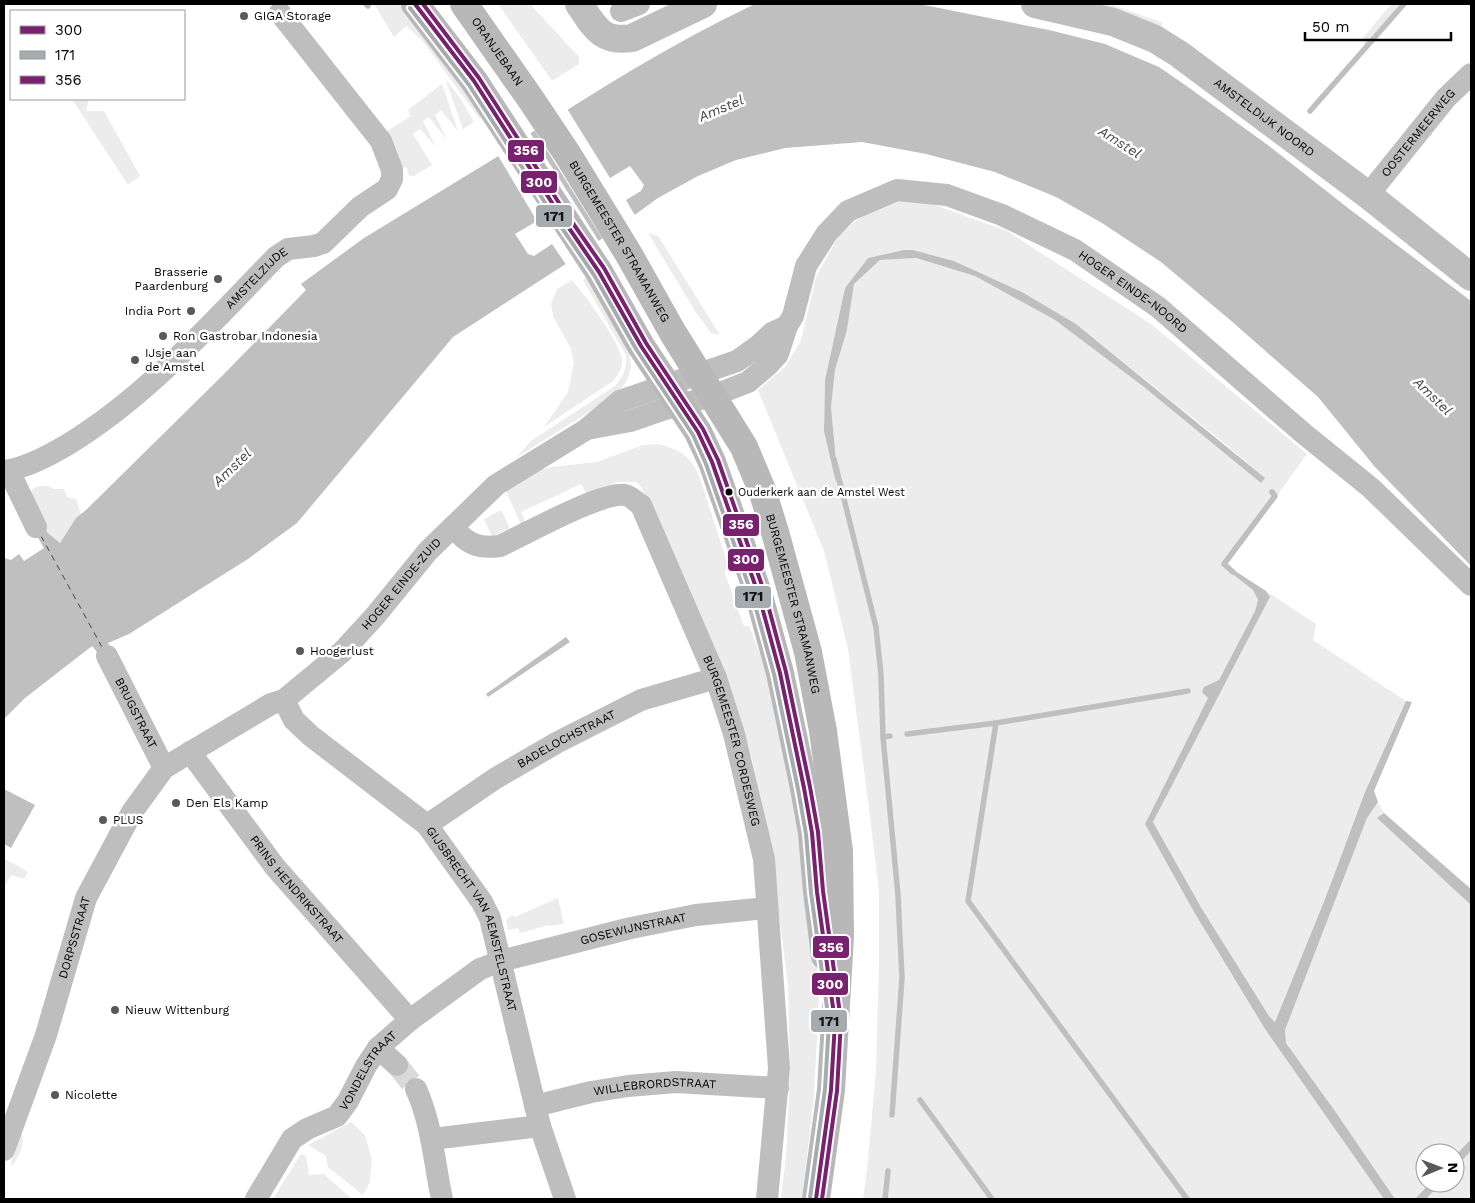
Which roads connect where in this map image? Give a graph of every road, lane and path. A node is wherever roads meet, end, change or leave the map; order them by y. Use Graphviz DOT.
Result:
graph roads {
  1 [pos="416,4"];
  2 [pos="464,4"];
  3 [pos="580,4"];
  4 [pos="704,4"];
  5 [pos="1034,4"];
  6 [pos="280,13"];
  7 [pos="1471,74"];
  8 [pos="530,98"];
  9 [pos="1368,195"];
  10 [pos="1471,277"];
  11 [pos="687,389"];
  12 [pos="6,471"];
  13 [pos="36,527"];
  14 [pos="453,527"];
  15 [pos="1471,585"];
  16 [pos="107,656"];
  17 [pos="716,678"];
  18 [pos="284,700"];
  19 [pos="190,752"];
  20 [pos="164,768"];
  21 [pos="427,825"];
  22 [pos="767,908"];
  23 [pos="501,961"];
  24 [pos="410,1020"];
  25 [pos="835,1022"];
  26 [pos="378,1048"];
  27 [pos="397,1065"];
  28 [pos="778,1088"];
  29 [pos="416,1089"];
  30 [pos="538,1116"];
  31 [pos="432,1139"];
  32 [pos="4,1150"];
  33 [pos="256,1199"];
  34 [pos="442,1199"];
  35 [pos="565,1199"];
  36 [pos="767,1199"];
  37 [pos="816,1199"];
  1 -- 11 [label="main road, BURGEMEESTER STRAMANWEG"];
  2 -- 8 [label="main road, ORANJEBAAN"];
  3 -- 4 [label="street"];
  5 -- 9 [label="street, AMSTELDIJK NOORD"];
  6 -- 12 [label="street, AMSTELZIJDE"];
  7 -- 9 [label="street, OOSTERMEERWEG"];
  8 -- 11 [label="main road, BURGEMEESTER STRAMANWEG"];
  9 -- 10 [label="street, AMSTELDIJK NOORD"];
  11 -- 14 [label="street, HOGER EINDE-ZUID"];
  11 -- 15 [label="street, HOGER EINDE-NOORD"];
  11 -- 25 [label="main road, BURGEMEESTER STRAMANWEG"];
  11 -- 25 [label="main road, BURGEMEESTER STRAMANWEG"];
  12 -- 13 [label="street, AMSTELZIJDE"];
  14 -- 17 [label="street, BURGEMEESTER CORDESWEG"];
  14 -- 18 [label="street, HOGER EINDE-ZUID"];
  16 -- 20 [label="street, BRUGSTRAAT"];
  17 -- 21 [label="street, BADELOCHSTRAAT"];
  17 -- 22 [label="street, BURGEMEESTER CORDESWEG"];
  18 -- 19 [label="street, HOGER EINDE-ZUID"];
  18 -- 21 [label="street, GIJSBRECHT VAN AEMSTELSTRAAT"];
  19 -- 20 [label="street, DORPSSTRAAT"];
  19 -- 24 [label="street, PRINS HENDRIKSTRAAT"];
  20 -- 32 [label="street, DORPSSTRAAT"];
  21 -- 23 [label="street, GIJSBRECHT VAN AEMSTELSTRAAT"];
  22 -- 23 [label="street, GOSEWIJNSTRAAT"];
  22 -- 28 [label="street, BURGEMEESTER CORDESWEG"];
  23 -- 24 [label="street, VONDELSTRAAT"];
  23 -- 30 [label="street, GIJSBRECHT VAN AEMSTELSTRAAT"];
  24 -- 26 [label="street, VONDELSTRAAT"];
  25 -- 37 [label="main road, BURGEMEESTER STRAMANWEG"];
  26 -- 27 [label="street"];
  26 -- 33 [label="street, VONDELSTRAAT"];
  28 -- 30 [label="street, WILLEBRORDSTRAAT"];
  28 -- 36 [label="street, BURGEMEESTER CORDESWEG"];
  29 -- 31 [label="street"];
  30 -- 31 [label="street, WILLEBRORDSTRAAT"];
  30 -- 35 [label="street, GIJSBRECHT VAN AEMSTELSTRAAT"];
  31 -- 34 [label="street"];
}
